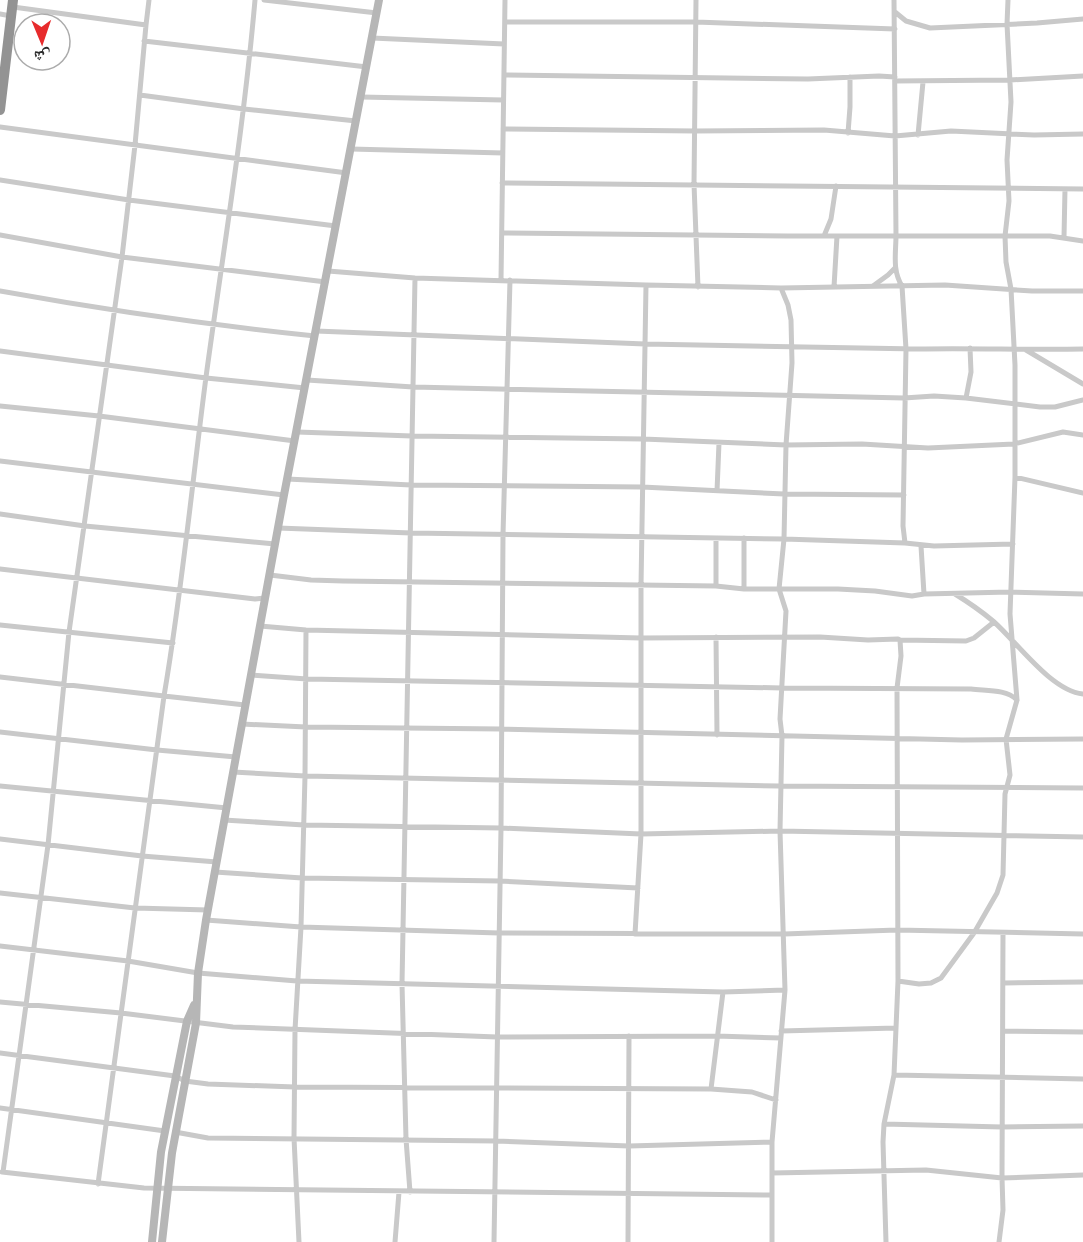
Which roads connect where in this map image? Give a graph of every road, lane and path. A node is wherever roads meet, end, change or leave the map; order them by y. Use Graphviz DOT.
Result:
graph roads {
  1 [pos="149,0"];
  2 [pos="255,0"];
  3 [pos="264,0"];
  4 [pos="379,0"];
  5 [pos="505,0"];
  6 [pos="696,0"];
  7 [pos="894,0"];
  8 [pos="1008,0"];
  9 [pos="9,9"];
  10 [pos="895,12"];
  11 [pos="377,13"];
  12 [pos="1083,19"];
  13 [pos="505,22"];
  14 [pos="696,22"];
  15 [pos="1007,24"];
  16 [pos="146,25"];
  17 [pos="895,29"];
  18 [pos="372,38"];
  19 [pos="144,41"];
  20 [pos="504,44"];
  21 [pos="250,53"];
  22 [pos="3,65"];
  23 [pos="367,67"];
  24 [pos="504,75"];
  25 [pos="1083,76"];
  26 [pos="695,77"];
  27 [pos="850,77"];
  28 [pos="895,79"];
  29 [pos="1010,80"];
  30 [pos="923,82"];
  31 [pos="140,95"];
  32 [pos="361,97"];
  33 [pos="503,100"];
  34 [pos="244,109"];
  35 [pos="0,110"];
  36 [pos="356,121"];
  37 [pos="0,127"];
  38 [pos="503,129"];
  39 [pos="695,131"];
  40 [pos="1009,132"];
  41 [pos="848,133"];
  42 [pos="1083,134"];
  43 [pos="918,135"];
  44 [pos="895,136"];
  45 [pos="135,145"];
  46 [pos="351,149"];
  47 [pos="503,153"];
  48 [pos="237,160"];
  49 [pos="347,173"];
  50 [pos="0,180"];
  51 [pos="502,183"];
  52 [pos="694,184"];
  53 [pos="836,186"];
  54 [pos="896,187"];
  55 [pos="1008,188"];
  56 [pos="1065,189"];
  57 [pos="1083,189"];
  58 [pos="129,200"];
  59 [pos="228,213"];
  60 [pos="336,226"];
  61 [pos="501,233"];
  62 [pos="0,235"];
  63 [pos="696,235"];
  64 [pos="896,235"];
  65 [pos="824,236"];
  66 [pos="837,236"];
  67 [pos="1005,237"];
  68 [pos="1064,237"];
  69 [pos="1083,241"];
  70 [pos="122,257"];
  71 [pos="895,268"];
  72 [pos="220,270"];
  73 [pos="328,271"];
  74 [pos="415,278"];
  75 [pos="501,280"];
  76 [pos="510,280"];
  77 [pos="326,282"];
  78 [pos="646,285"];
  79 [pos="871,286"];
  80 [pos="902,286"];
  81 [pos="698,287"];
  82 [pos="834,287"];
  83 [pos="781,288"];
  84 [pos="1011,289"];
  85 [pos="0,291"];
  86 [pos="1083,291"];
  87 [pos="115,311"];
  88 [pos="213,325"];
  89 [pos="316,334"];
  90 [pos="414,337"];
  91 [pos="509,339"];
  92 [pos="645,345"];
  93 [pos="792,346"];
  94 [pos="970,348"];
  95 [pos="906,349"];
  96 [pos="1083,349"];
  97 [pos="1014,350"];
  98 [pos="1026,350"];
  99 [pos="0,351"];
  100 [pos="107,364"];
  101 [pos="206,378"];
  102 [pos="306,384"];
  103 [pos="1083,384"];
  104 [pos="413,387"];
  105 [pos="507,388"];
  106 [pos="644,392"];
  107 [pos="789,395"];
  108 [pos="904,398"];
  109 [pos="966,398"];
  110 [pos="1083,400"];
  111 [pos="1014,404"];
  112 [pos="0,406"];
  113 [pos="99,416"];
  114 [pos="200,430"];
  115 [pos="297,432"];
  116 [pos="1083,435"];
  117 [pos="412,436"];
  118 [pos="506,436"];
  119 [pos="643,439"];
  120 [pos="296,441"];
  121 [pos="719,443"];
  122 [pos="1014,444"];
  123 [pos="786,445"];
  124 [pos="904,447"];
  125 [pos="0,461"];
  126 [pos="91,472"];
  127 [pos="1015,477"];
  128 [pos="287,479"];
  129 [pos="193,484"];
  130 [pos="411,485"];
  131 [pos="504,486"];
  132 [pos="642,488"];
  133 [pos="717,491"];
  134 [pos="1083,493"];
  135 [pos="784,494"];
  136 [pos="284,495"];
  137 [pos="904,495"];
  138 [pos="0,514"];
  139 [pos="85,526"];
  140 [pos="278,528"];
  141 [pos="411,533"];
  142 [pos="503,534"];
  143 [pos="187,537"];
  144 [pos="642,537"];
  145 [pos="716,538"];
  146 [pos="744,538"];
  147 [pos="784,539"];
  148 [pos="905,543"];
  149 [pos="275,544"];
  150 [pos="1013,544"];
  151 [pos="921,546"];
  152 [pos="0,569"];
  153 [pos="270,575"];
  154 [pos="78,579"];
  155 [pos="410,581"];
  156 [pos="502,583"];
  157 [pos="641,586"];
  158 [pos="716,586"];
  159 [pos="181,589"];
  160 [pos="744,589"];
  161 [pos="779,590"];
  162 [pos="1010,592"];
  163 [pos="953,593"];
  164 [pos="924,594"];
  165 [pos="1083,594"];
  166 [pos="265,598"];
  167 [pos="994,622"];
  168 [pos="0,626"];
  169 [pos="260,626"];
  170 [pos="306,630"];
  171 [pos="409,631"];
  172 [pos="69,632"];
  173 [pos="502,633"];
  174 [pos="716,637"];
  175 [pos="641,638"];
  176 [pos="785,638"];
  177 [pos="1011,638"];
  178 [pos="900,640"];
  179 [pos="173,643"];
  180 [pos="251,675"];
  181 [pos="0,677"];
  182 [pos="307,678"];
  183 [pos="409,680"];
  184 [pos="502,682"];
  185 [pos="63,683"];
  186 [pos="641,685"];
  187 [pos="715,686"];
  188 [pos="782,688"];
  189 [pos="897,688"];
  190 [pos="1083,694"];
  191 [pos="164,696"];
  192 [pos="1017,700"];
  193 [pos="245,705"];
  194 [pos="242,724"];
  195 [pos="306,728"];
  196 [pos="408,728"];
  197 [pos="501,729"];
  198 [pos="0,732"];
  199 [pos="640,733"];
  200 [pos="717,735"];
  201 [pos="782,736"];
  202 [pos="897,737"];
  203 [pos="58,738"];
  204 [pos="1006,739"];
  205 [pos="1083,739"];
  206 [pos="157,750"];
  207 [pos="236,757"];
  208 [pos="233,771"];
  209 [pos="305,776"];
  210 [pos="407,777"];
  211 [pos="501,779"];
  212 [pos="640,782"];
  213 [pos="0,786"];
  214 [pos="780,786"];
  215 [pos="897,787"];
  216 [pos="1007,788"];
  217 [pos="1083,788"];
  218 [pos="53,792"];
  219 [pos="150,801"];
  220 [pos="227,808"];
  221 [pos="224,820"];
  222 [pos="304,825"];
  223 [pos="406,827"];
  224 [pos="501,828"];
  225 [pos="780,831"];
  226 [pos="641,834"];
  227 [pos="897,834"];
  228 [pos="1005,835"];
  229 [pos="1083,837"];
  230 [pos="0,839"];
  231 [pos="48,845"];
  232 [pos="142,856"];
  233 [pos="217,862"];
  234 [pos="215,872"];
  235 [pos="302,878"];
  236 [pos="404,880"];
  237 [pos="500,881"];
  238 [pos="638,888"];
  239 [pos="0,893"];
  240 [pos="40,898"];
  241 [pos="135,908"];
  242 [pos="208,910"];
  243 [pos="207,920"];
  244 [pos="301,927"];
  245 [pos="897,930"];
  246 [pos="403,931"];
  247 [pos="499,933"];
  248 [pos="974,933"];
  249 [pos="1003,933"];
  250 [pos="635,934"];
  251 [pos="784,934"];
  252 [pos="1083,934"];
  253 [pos="0,946"];
  254 [pos="33,950"];
  255 [pos="128,961"];
  256 [pos="198,973"];
  257 [pos="297,981"];
  258 [pos="898,981"];
  259 [pos="1083,982"];
  260 [pos="1004,983"];
  261 [pos="402,984"];
  262 [pos="498,986"];
  263 [pos="785,990"];
  264 [pos="723,992"];
  265 [pos="196,1001"];
  266 [pos="0,1002"];
  267 [pos="25,1004"];
  268 [pos="121,1013"];
  269 [pos="187,1021"];
  270 [pos="196,1023"];
  271 [pos="896,1028"];
  272 [pos="295,1030"];
  273 [pos="781,1030"];
  274 [pos="1003,1031"];
  275 [pos="1083,1032"];
  276 [pos="405,1034"];
  277 [pos="629,1036"];
  278 [pos="716,1036"];
  279 [pos="497,1037"];
  280 [pos="781,1038"];
  281 [pos="0,1053"];
  282 [pos="18,1055"];
  283 [pos="114,1068"];
  284 [pos="894,1075"];
  285 [pos="175,1076"];
  286 [pos="1002,1077"];
  287 [pos="1083,1079"];
  288 [pos="185,1081"];
  289 [pos="295,1087"];
  290 [pos="406,1087"];
  291 [pos="497,1087"];
  292 [pos="628,1088"];
  293 [pos="711,1089"];
  294 [pos="776,1100"];
  295 [pos="0,1108"];
  296 [pos="11,1109"];
  297 [pos="106,1122"];
  298 [pos="884,1124"];
  299 [pos="1083,1126"];
  300 [pos="1002,1127"];
  301 [pos="165,1131"];
  302 [pos="175,1132"];
  303 [pos="294,1138"];
  304 [pos="406,1139"];
  305 [pos="496,1141"];
  306 [pos="772,1142"];
  307 [pos="629,1146"];
  308 [pos="885,1170"];
  309 [pos="2,1172"];
  310 [pos="772,1173"];
  311 [pos="1083,1176"];
  312 [pos="1002,1178"];
  313 [pos="98,1184"];
  314 [pos="157,1189"];
  315 [pos="167,1189"];
  316 [pos="298,1190"];
  317 [pos="399,1192"];
  318 [pos="410,1192"];
  319 [pos="495,1192"];
  320 [pos="629,1193"];
  321 [pos="771,1195"];
  322 [pos="152,1242"];
  323 [pos="162,1242"];
  324 [pos="299,1242"];
  325 [pos="395,1242"];
  326 [pos="494,1242"];
  327 [pos="628,1242"];
  328 [pos="772,1242"];
  329 [pos="886,1242"];
  330 [pos="999,1242"];
  1 -- 16 [label="street"];
  2 -- 21 [label="street"];
  3 -- 11 [label="street"];
  4 -- 11 [label="street"];
  5 -- 13 [label="street"];
  6 -- 14 [label="street"];
  7 -- 10 [label="street"];
  8 -- 15 [label="street"];
  9 -- 16 [label="street"];
  9 -- 22 [label="highway"];
  10 -- 15 [label="street"];
  10 -- 17 [label="street"];
  11 -- 18 [label="street"];
  12 -- 15 [label="street"];
  13 -- 14 [label="street"];
  13 -- 20 [label="street"];
  14 -- 17 [label="street"];
  14 -- 26 [label="street"];
  15 -- 29 [label="street"];
  16 -- 19 [label="street"];
  17 -- 28 [label="street"];
  18 -- 20 [label="street"];
  18 -- 23 [label="street"];
  19 -- 21 [label="street"];
  19 -- 31 [label="street"];
  20 -- 24 [label="street"];
  21 -- 23 [label="street"];
  21 -- 34 [label="street"];
  22 -- 35 [label="highway"];
  23 -- 32 [label="street"];
  24 -- 26 [label="street"];
  24 -- 33 [label="street"];
  25 -- 29 [label="street"];
  26 -- 27 [label="street"];
  26 -- 39 [label="street"];
  27 -- 28 [label="street"];
  27 -- 41 [label="street"];
  28 -- 30 [label="street"];
  28 -- 44 [label="street"];
  29 -- 30 [label="street"];
  29 -- 40 [label="street"];
  30 -- 43 [label="street"];
  31 -- 34 [label="street"];
  31 -- 45 [label="street"];
  32 -- 33 [label="street"];
  32 -- 36 [label="street"];
  33 -- 38 [label="street"];
  34 -- 36 [label="street"];
  34 -- 48 [label="street"];
  36 -- 46 [label="street"];
  37 -- 45 [label="street"];
  38 -- 39 [label="street"];
  38 -- 47 [label="street"];
  39 -- 41 [label="street"];
  39 -- 52 [label="street"];
  40 -- 42 [label="street"];
  40 -- 43 [label="street"];
  40 -- 55 [label="street"];
  41 -- 44 [label="street"];
  43 -- 44 [label="street"];
  44 -- 54 [label="street"];
  45 -- 48 [label="street"];
  45 -- 58 [label="street"];
  46 -- 47 [label="street"];
  46 -- 49 [label="street"];
  47 -- 51 [label="street"];
  48 -- 49 [label="street"];
  48 -- 59 [label="street"];
  49 -- 60 [label="street"];
  50 -- 58 [label="street"];
  51 -- 52 [label="street"];
  51 -- 61 [label="street"];
  52 -- 53 [label="street"];
  52 -- 63 [label="street"];
  53 -- 54 [label="street"];
  53 -- 65 [label="street"];
  54 -- 55 [label="street"];
  54 -- 64 [label="street"];
  55 -- 56 [label="street"];
  55 -- 67 [label="street"];
  56 -- 57 [label="street"];
  56 -- 68 [label="street"];
  58 -- 59 [label="street"];
  58 -- 70 [label="street"];
  59 -- 60 [label="street"];
  59 -- 72 [label="street"];
  60 -- 73 [label="street"];
  61 -- 63 [label="street"];
  61 -- 75 [label="street"];
  62 -- 70 [label="street"];
  63 -- 65 [label="street"];
  63 -- 81 [label="street"];
  64 -- 66 [label="street"];
  64 -- 67 [label="street"];
  64 -- 71 [label="street"];
  65 -- 66 [label="street"];
  66 -- 82 [label="street"];
  67 -- 68 [label="street"];
  67 -- 84 [label="street"];
  68 -- 69 [label="street"];
  70 -- 72 [label="street"];
  70 -- 87 [label="street"];
  71 -- 79 [label="street"];
  71 -- 80 [label="street"];
  72 -- 77 [label="street"];
  72 -- 88 [label="street"];
  73 -- 74 [label="street"];
  73 -- 77 [label="street"];
  74 -- 75 [label="street"];
  74 -- 90 [label="street"];
  75 -- 76 [label="street"];
  76 -- 78 [label="street"];
  76 -- 91 [label="street"];
  77 -- 89 [label="street"];
  78 -- 81 [label="street"];
  78 -- 92 [label="street"];
  79 -- 80 [label="street"];
  79 -- 82 [label="street"];
  80 -- 84 [label="street"];
  80 -- 95 [label="street"];
  81 -- 83 [label="street"];
  82 -- 83 [label="street"];
  83 -- 93 [label="street"];
  84 -- 86 [label="street"];
  84 -- 97 [label="street"];
  85 -- 87 [label="street"];
  87 -- 88 [label="street"];
  87 -- 100 [label="street"];
  88 -- 89 [label="street"];
  88 -- 101 [label="street"];
  89 -- 90 [label="street"];
  89 -- 102 [label="street"];
  90 -- 91 [label="street"];
  90 -- 104 [label="street"];
  91 -- 92 [label="street"];
  91 -- 105 [label="street"];
  92 -- 93 [label="street"];
  92 -- 106 [label="street"];
  93 -- 95 [label="street"];
  93 -- 107 [label="street"];
  94 -- 95 [label="street"];
  94 -- 97 [label="street"];
  94 -- 109 [label="street"];
  95 -- 108 [label="street"];
  96 -- 98 [label="street"];
  97 -- 98 [label="street"];
  97 -- 111 [label="street"];
  98 -- 103 [label="street"];
  99 -- 100 [label="street"];
  100 -- 101 [label="street"];
  100 -- 113 [label="street"];
  101 -- 102 [label="street"];
  101 -- 114 [label="street"];
  102 -- 104 [label="street"];
  102 -- 115 [label="street"];
  104 -- 105 [label="street"];
  104 -- 117 [label="street"];
  105 -- 106 [label="street"];
  105 -- 118 [label="street"];
  106 -- 107 [label="street"];
  106 -- 119 [label="street"];
  107 -- 108 [label="street"];
  107 -- 123 [label="street"];
  108 -- 109 [label="street"];
  108 -- 124 [label="street"];
  109 -- 111 [label="street"];
  110 -- 111 [label="street"];
  111 -- 122 [label="street"];
  112 -- 113 [label="street"];
  113 -- 114 [label="street"];
  113 -- 126 [label="street"];
  114 -- 120 [label="street"];
  114 -- 129 [label="street"];
  115 -- 117 [label="street"];
  115 -- 120 [label="street"];
  116 -- 122 [label="street"];
  117 -- 118 [label="street"];
  117 -- 130 [label="street"];
  118 -- 119 [label="street"];
  118 -- 131 [label="street"];
  119 -- 121 [label="street"];
  119 -- 132 [label="street"];
  120 -- 128 [label="street"];
  121 -- 123 [label="street"];
  121 -- 133 [label="street"];
  122 -- 124 [label="street"];
  122 -- 127 [label="street"];
  123 -- 124 [label="street"];
  123 -- 135 [label="street"];
  124 -- 137 [label="street"];
  125 -- 126 [label="street"];
  126 -- 129 [label="street"];
  126 -- 139 [label="street"];
  127 -- 134 [label="street"];
  127 -- 150 [label="street"];
  128 -- 130 [label="street"];
  128 -- 136 [label="street"];
  129 -- 136 [label="street"];
  129 -- 143 [label="street"];
  130 -- 131 [label="street"];
  130 -- 141 [label="street"];
  131 -- 132 [label="street"];
  131 -- 142 [label="street"];
  132 -- 133 [label="street"];
  132 -- 144 [label="street"];
  133 -- 135 [label="street"];
  135 -- 137 [label="street"];
  135 -- 147 [label="street"];
  136 -- 140 [label="street"];
  137 -- 148 [label="street"];
  138 -- 139 [label="street"];
  139 -- 143 [label="street"];
  139 -- 154 [label="street"];
  140 -- 141 [label="street"];
  140 -- 149 [label="street"];
  141 -- 142 [label="street"];
  141 -- 155 [label="street"];
  142 -- 144 [label="street"];
  142 -- 156 [label="street"];
  143 -- 149 [label="street"];
  143 -- 159 [label="street"];
  144 -- 145 [label="street"];
  144 -- 157 [label="street"];
  145 -- 146 [label="street"];
  145 -- 158 [label="street"];
  146 -- 147 [label="street"];
  146 -- 160 [label="street"];
  147 -- 148 [label="street"];
  147 -- 161 [label="street"];
  148 -- 151 [label="street"];
  149 -- 153 [label="street"];
  150 -- 151 [label="street"];
  150 -- 162 [label="street"];
  151 -- 164 [label="street"];
  152 -- 154 [label="street"];
  153 -- 155 [label="street"];
  153 -- 166 [label="street"];
  154 -- 159 [label="street"];
  154 -- 172 [label="street"];
  155 -- 156 [label="street"];
  155 -- 171 [label="street"];
  156 -- 157 [label="street"];
  156 -- 173 [label="street"];
  157 -- 158 [label="street"];
  157 -- 175 [label="street"];
  158 -- 160 [label="street"];
  159 -- 166 [label="street"];
  159 -- 179 [label="street"];
  160 -- 161 [label="street"];
  161 -- 164 [label="street"];
  161 -- 176 [label="street"];
  162 -- 163 [label="street"];
  162 -- 165 [label="street"];
  162 -- 177 [label="street"];
  163 -- 164 [label="street"];
  163 -- 167 [label="street"];
  166 -- 169 [label="street"];
  167 -- 177 [label="street"];
  167 -- 178 [label="street"];
  168 -- 172 [label="street"];
  169 -- 170 [label="street"];
  169 -- 180 [label="street"];
  170 -- 171 [label="street"];
  170 -- 182 [label="street"];
  171 -- 173 [label="street"];
  171 -- 183 [label="street"];
  172 -- 179 [label="street"];
  172 -- 185 [label="street"];
  173 -- 175 [label="street"];
  173 -- 184 [label="street"];
  174 -- 175 [label="street"];
  174 -- 176 [label="street"];
  174 -- 187 [label="street"];
  175 -- 186 [label="street"];
  176 -- 178 [label="street"];
  176 -- 188 [label="street"];
  177 -- 190 [label="street"];
  177 -- 192 [label="street"];
  178 -- 189 [label="street"];
  179 -- 191 [label="street"];
  180 -- 182 [label="street"];
  180 -- 193 [label="street"];
  181 -- 185 [label="street"];
  182 -- 183 [label="street"];
  182 -- 195 [label="street"];
  183 -- 184 [label="street"];
  183 -- 196 [label="street"];
  184 -- 186 [label="street"];
  184 -- 197 [label="street"];
  185 -- 191 [label="street"];
  185 -- 203 [label="street"];
  186 -- 187 [label="street"];
  186 -- 199 [label="street"];
  187 -- 188 [label="street"];
  187 -- 200 [label="street"];
  188 -- 189 [label="street"];
  188 -- 201 [label="street"];
  189 -- 192 [label="street"];
  189 -- 202 [label="street"];
  191 -- 193 [label="street"];
  191 -- 206 [label="street"];
  192 -- 204 [label="street"];
  193 -- 194 [label="street"];
  194 -- 195 [label="street"];
  194 -- 207 [label="street"];
  195 -- 196 [label="street"];
  195 -- 209 [label="street"];
  196 -- 197 [label="street"];
  196 -- 210 [label="street"];
  197 -- 199 [label="street"];
  197 -- 211 [label="street"];
  198 -- 203 [label="street"];
  199 -- 200 [label="street"];
  199 -- 212 [label="street"];
  200 -- 201 [label="street"];
  201 -- 202 [label="street"];
  201 -- 214 [label="street"];
  202 -- 204 [label="street"];
  202 -- 215 [label="street"];
  203 -- 206 [label="street"];
  203 -- 218 [label="street"];
  204 -- 205 [label="street"];
  204 -- 216 [label="street"];
  206 -- 207 [label="street"];
  206 -- 219 [label="street"];
  207 -- 208 [label="street"];
  208 -- 209 [label="street"];
  208 -- 220 [label="street"];
  209 -- 210 [label="street"];
  209 -- 222 [label="street"];
  210 -- 211 [label="street"];
  210 -- 223 [label="street"];
  211 -- 212 [label="street"];
  211 -- 224 [label="street"];
  212 -- 214 [label="street"];
  212 -- 226 [label="street"];
  213 -- 218 [label="street"];
  214 -- 215 [label="street"];
  214 -- 225 [label="street"];
  215 -- 216 [label="street"];
  215 -- 227 [label="street"];
  216 -- 217 [label="street"];
  216 -- 228 [label="street"];
  218 -- 219 [label="street"];
  218 -- 231 [label="street"];
  219 -- 220 [label="street"];
  219 -- 232 [label="street"];
  220 -- 221 [label="street"];
  221 -- 222 [label="street"];
  221 -- 233 [label="street"];
  222 -- 223 [label="street"];
  222 -- 235 [label="street"];
  223 -- 224 [label="street"];
  223 -- 236 [label="street"];
  224 -- 226 [label="street"];
  224 -- 237 [label="street"];
  225 -- 226 [label="street"];
  225 -- 227 [label="street"];
  225 -- 251 [label="street"];
  226 -- 238 [label="street"];
  227 -- 228 [label="street"];
  227 -- 245 [label="street"];
  228 -- 229 [label="street"];
  228 -- 248 [label="street"];
  230 -- 231 [label="street"];
  231 -- 232 [label="street"];
  231 -- 240 [label="street"];
  232 -- 233 [label="street"];
  232 -- 241 [label="street"];
  233 -- 234 [label="street"];
  234 -- 235 [label="street"];
  234 -- 242 [label="street"];
  235 -- 236 [label="street"];
  235 -- 244 [label="street"];
  236 -- 237 [label="street"];
  236 -- 246 [label="street"];
  237 -- 238 [label="street"];
  237 -- 247 [label="street"];
  238 -- 250 [label="street"];
  239 -- 240 [label="street"];
  240 -- 241 [label="street"];
  240 -- 254 [label="street"];
  241 -- 242 [label="street"];
  241 -- 255 [label="street"];
  242 -- 243 [label="street"];
  243 -- 244 [label="street"];
  243 -- 256 [label="street"];
  244 -- 246 [label="street"];
  244 -- 257 [label="street"];
  245 -- 248 [label="street"];
  245 -- 251 [label="street"];
  245 -- 258 [label="street"];
  246 -- 247 [label="street"];
  246 -- 261 [label="street"];
  247 -- 250 [label="street"];
  247 -- 262 [label="street"];
  248 -- 249 [label="street"];
  248 -- 258 [label="street"];
  249 -- 252 [label="street"];
  249 -- 260 [label="street"];
  250 -- 251 [label="street"];
  251 -- 263 [label="street"];
  253 -- 254 [label="street"];
  254 -- 255 [label="street"];
  254 -- 267 [label="street"];
  255 -- 256 [label="street"];
  255 -- 268 [label="street"];
  256 -- 257 [label="street"];
  256 -- 265 [label="street"];
  257 -- 261 [label="street"];
  257 -- 272 [label="street"];
  258 -- 271 [label="street"];
  259 -- 260 [label="street"];
  260 -- 274 [label="street"];
  261 -- 262 [label="street"];
  261 -- 276 [label="street"];
  262 -- 264 [label="street"];
  262 -- 279 [label="street"];
  263 -- 264 [label="street"];
  263 -- 273 [label="street"];
  264 -- 278 [label="street"];
  265 -- 269 [label="street"];
  265 -- 270 [label="street"];
  266 -- 267 [label="street"];
  267 -- 268 [label="street"];
  267 -- 282 [label="street"];
  268 -- 269 [label="street"];
  268 -- 283 [label="street"];
  269 -- 270 [label="street"];
  269 -- 285 [label="street"];
  270 -- 272 [label="street"];
  270 -- 288 [label="street"];
  271 -- 273 [label="street"];
  271 -- 284 [label="street"];
  272 -- 276 [label="street"];
  272 -- 289 [label="street"];
  273 -- 280 [label="street"];
  274 -- 275 [label="street"];
  274 -- 286 [label="street"];
  276 -- 279 [label="street"];
  276 -- 290 [label="street"];
  277 -- 278 [label="street"];
  277 -- 279 [label="street"];
  277 -- 292 [label="street"];
  278 -- 280 [label="street"];
  278 -- 293 [label="street"];
  279 -- 291 [label="street"];
  280 -- 294 [label="street"];
  281 -- 282 [label="street"];
  282 -- 283 [label="street"];
  282 -- 296 [label="street"];
  283 -- 285 [label="street"];
  283 -- 297 [label="street"];
  284 -- 286 [label="street"];
  284 -- 298 [label="street"];
  285 -- 288 [label="street"];
  285 -- 301 [label="street"];
  286 -- 287 [label="street"];
  286 -- 300 [label="street"];
  288 -- 289 [label="street"];
  288 -- 302 [label="street"];
  289 -- 290 [label="street"];
  289 -- 303 [label="street"];
  290 -- 291 [label="street"];
  290 -- 304 [label="street"];
  291 -- 292 [label="street"];
  291 -- 305 [label="street"];
  292 -- 293 [label="street"];
  292 -- 307 [label="street"];
  293 -- 294 [label="street"];
  294 -- 306 [label="street"];
  295 -- 296 [label="street"];
  296 -- 297 [label="street"];
  296 -- 309 [label="street"];
  297 -- 301 [label="street"];
  297 -- 313 [label="street"];
  298 -- 300 [label="street"];
  298 -- 308 [label="street"];
  299 -- 300 [label="street"];
  300 -- 312 [label="street"];
  301 -- 314 [label="street"];
  302 -- 303 [label="street"];
  302 -- 315 [label="street"];
  303 -- 304 [label="street"];
  303 -- 316 [label="street"];
  304 -- 305 [label="street"];
  304 -- 318 [label="street"];
  305 -- 307 [label="street"];
  305 -- 319 [label="street"];
  306 -- 307 [label="street"];
  306 -- 310 [label="street"];
  307 -- 320 [label="street"];
  308 -- 310 [label="street"];
  308 -- 312 [label="street"];
  308 -- 329 [label="street"];
  309 -- 313 [label="street"];
  310 -- 321 [label="street"];
  311 -- 312 [label="street"];
  312 -- 330 [label="street"];
  313 -- 314 [label="street"];
  314 -- 315 [label="street"];
  314 -- 322 [label="street"];
  315 -- 316 [label="street"];
  315 -- 323 [label="street"];
  316 -- 317 [label="street"];
  316 -- 324 [label="street"];
  317 -- 318 [label="street"];
  317 -- 325 [label="street"];
  318 -- 319 [label="street"];
  319 -- 320 [label="street"];
  319 -- 326 [label="street"];
  320 -- 321 [label="street"];
  320 -- 327 [label="street"];
  321 -- 328 [label="street"];
}
